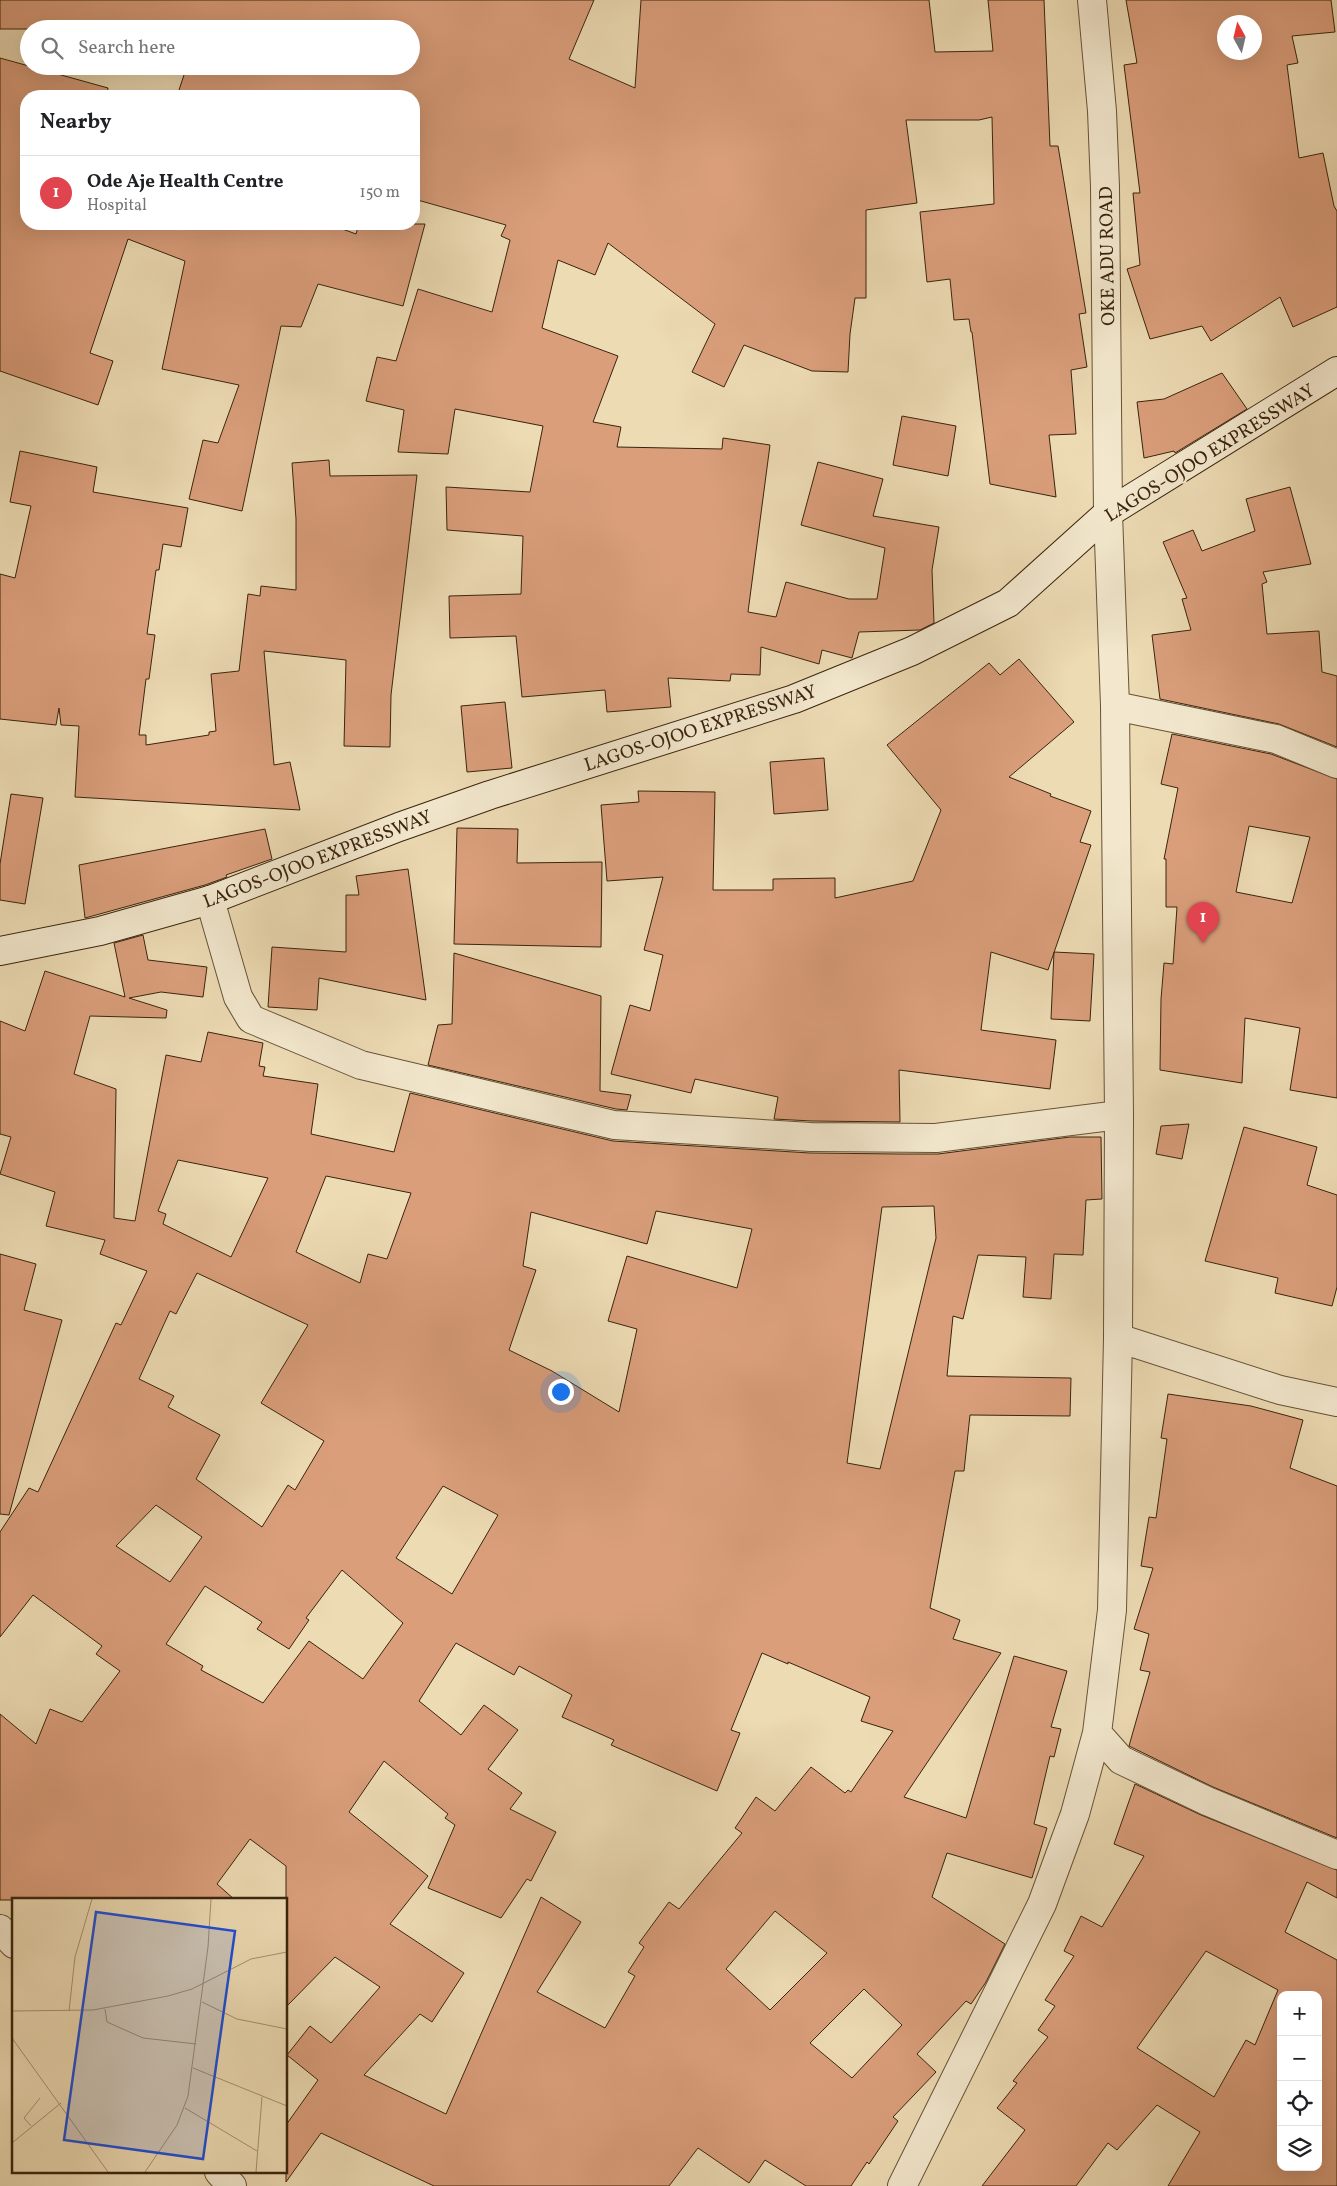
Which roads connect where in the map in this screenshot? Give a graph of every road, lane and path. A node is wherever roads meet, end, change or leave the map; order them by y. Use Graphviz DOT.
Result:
graph roads {
  1 [pos="1092,0"];
  2 [pos="1337,371"];
  3 [pos="1108,513"];
  4 [pos="1115,706"];
  5 [pos="1337,764"];
  6 [pos="210,900"];
  7 [pos="0,951"];
  8 [pos="1119,1115"];
  9 [pos="1118,1338"];
  10 [pos="1337,1402"];
  11 [pos="1097,1733"];
  12 [pos="1337,1855"];
  13 [pos="0,1929"];
  14 [pos="12,1942"];
  15 [pos="221,2174"];
  16 [pos="232,2186"];
  17 [pos="902,2186"];
  1 -- 3 [label="street, OKE ADU ROAD"];
  2 -- 3 [label="street, LAGOS-OJOO EXPRESSWAY"];
  3 -- 4 [label="street, OKE ADU ROAD"];
  3 -- 6 [label="street, LAGOS-OJOO EXPRESSWAY"];
  4 -- 5 [label="street"];
  4 -- 8 [label="street, OKE ADU ROAD"];
  6 -- 7 [label="street, LAGOS-OJOO EXPRESSWAY"];
  6 -- 8 [label="street"];
  8 -- 9 [label="street, OKE ADU ROAD"];
  9 -- 10 [label="street"];
  9 -- 11 [label="street, OKE ADU ROAD"];
  11 -- 12 [label="street"];
  11 -- 17 [label="street, OKE ADU ROAD"];
  13 -- 14 [label="street"];
  15 -- 16 [label="street"];
}
